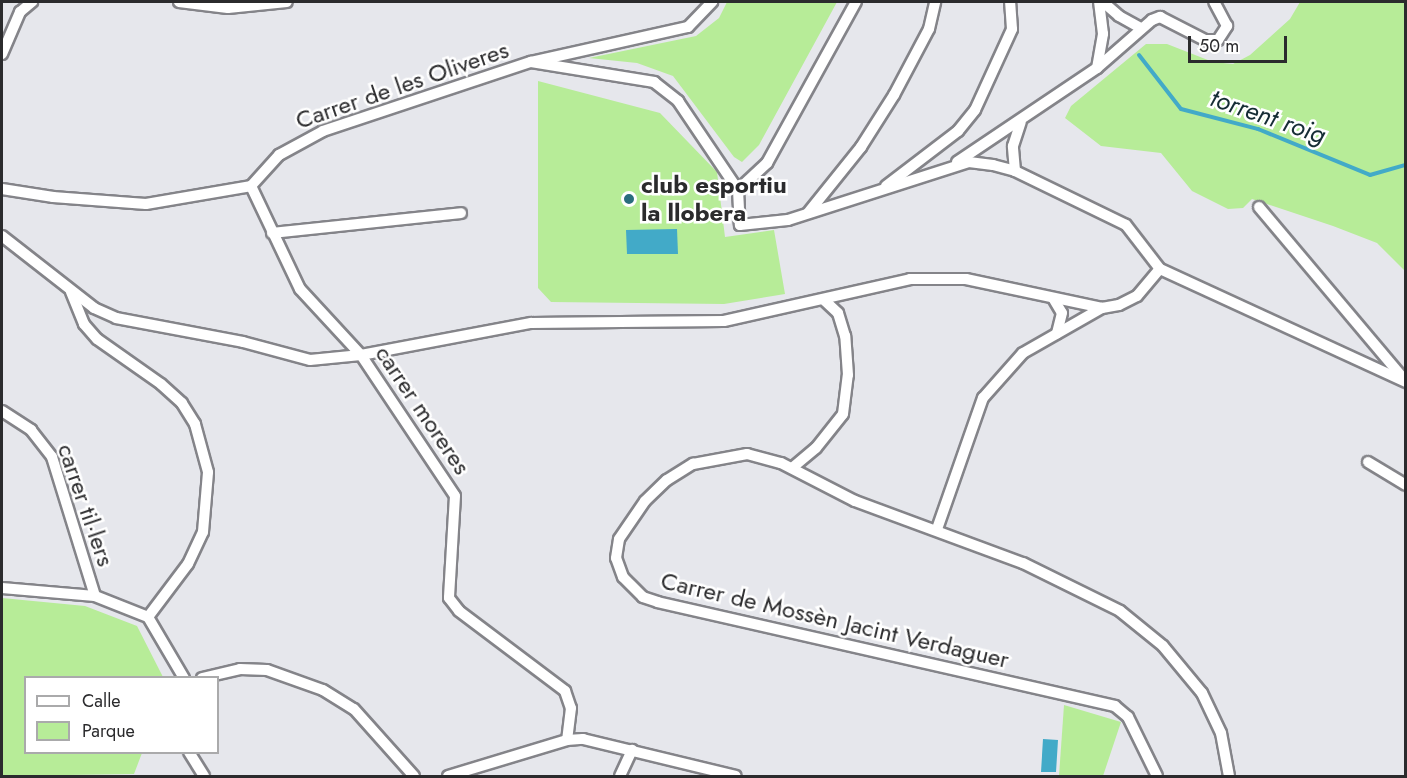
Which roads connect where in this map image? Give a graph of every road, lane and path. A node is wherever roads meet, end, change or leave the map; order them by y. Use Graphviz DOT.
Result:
graph roads {
  1 [pos="32,2"];
  2 [pos="179,2"];
  3 [pos="287,2"];
  4 [pos="712,2"];
  5 [pos="856,2"];
  6 [pos="935,2"];
  7 [pos="1010,2"];
  8 [pos="1101,2"];
  9 [pos="1214,2"];
  10 [pos="1141,28"];
  11 [pos="2,54"];
  12 [pos="531,62"];
  13 [pos="1097,69"];
  14 [pos="1022,122"];
  15 [pos="946,168"];
  16 [pos="1015,171"];
  17 [pos="251,186"];
  18 [pos="2,189"];
  19 [pos="738,190"];
  20 [pos="878,192"];
  21 [pos="1259,207"];
  22 [pos="461,213"];
  23 [pos="808,213"];
  24 [pos="272,233"];
  25 [pos="2,236"];
  26 [pos="1160,270"];
  27 [pos="71,290"];
  28 [pos="1053,298"];
  29 [pos="825,301"];
  30 [pos="1102,308"];
  31 [pos="1057,333"];
  32 [pos="361,355"];
  33 [pos="1406,382"];
  34 [pos="2,411"];
  35 [pos="1368,462"];
  36 [pos="792,468"];
  37 [pos="1406,485"];
  38 [pos="937,529"];
  39 [pos="2,588"];
  40 [pos="95,596"];
  41 [pos="148,617"];
  42 [pos="183,676"];
  43 [pos="210,676"];
  44 [pos="567,740"];
  45 [pos="632,750"];
  46 [pos="190,754"];
  47 [pos="732,776"];
  48 [pos="204,777"];
  49 [pos="414,777"];
  50 [pos="448,777"];
  51 [pos="620,777"];
  52 [pos="1157,777"];
  53 [pos="1229,777"];
  1 -- 11 [label="street"];
  2 -- 3 [label="street"];
  4 -- 12 [label="street, Carrer de les Oliveres"];
  5 -- 19 [label="street"];
  6 -- 23 [label="street"];
  7 -- 20 [label="street"];
  8 -- 10 [label="street"];
  8 -- 13 [label="street"];
  9 -- 10 [label="street"];
  10 -- 13 [label="street"];
  12 -- 17 [label="street, Carrer de les Oliveres"];
  12 -- 19 [label="street"];
  13 -- 14 [label="street"];
  14 -- 15 [label="street"];
  14 -- 16 [label="street"];
  15 -- 16 [label="street"];
  15 -- 20 [label="street"];
  16 -- 26 [label="street"];
  17 -- 18 [label="street"];
  17 -- 24 [label="street, carrer moreres"];
  19 -- 23 [label="street"];
  20 -- 23 [label="street"];
  21 -- 33 [label="street"];
  22 -- 24 [label="street"];
  24 -- 32 [label="street, carrer moreres"];
  25 -- 27 [label="street"];
  26 -- 30 [label="street"];
  26 -- 33 [label="street"];
  27 -- 32 [label="street"];
  27 -- 41 [label="street"];
  28 -- 29 [label="street"];
  28 -- 30 [label="street"];
  28 -- 31 [label="street"];
  29 -- 32 [label="street"];
  29 -- 36 [label="street"];
  30 -- 31 [label="street"];
  31 -- 38 [label="street"];
  32 -- 44 [label="street, carrer moreres"];
  34 -- 40 [label="street, carrer til·lers"];
  35 -- 37 [label="street"];
  36 -- 38 [label="street, Carrer de Mossèn Jacint Verdaguer"];
  36 -- 52 [label="street, Carrer de Mossèn Jacint Verdaguer"];
  38 -- 53 [label="street, Carrer de Mossèn Jacint Verdaguer"];
  39 -- 40 [label="street"];
  40 -- 41 [label="street"];
  41 -- 42 [label="street"];
  43 -- 49 [label="street"];
  44 -- 45 [label="street"];
  44 -- 50 [label="street"];
  45 -- 47 [label="street"];
  45 -- 51 [label="street"];
  46 -- 48 [label="street"];
}
